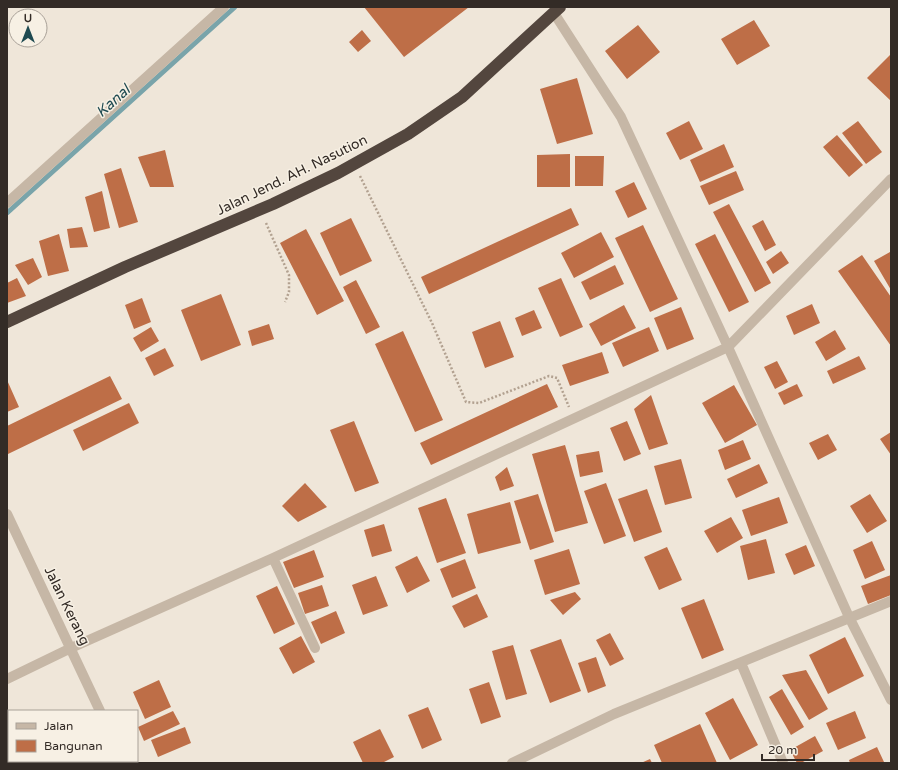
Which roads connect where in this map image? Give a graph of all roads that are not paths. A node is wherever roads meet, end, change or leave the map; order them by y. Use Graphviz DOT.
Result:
graph roads {
  1 [pos="224,7"];
  2 [pos="557,10"];
  3 [pos="891,179"];
  4 [pos="7,202"];
  5 [pos="7,322"];
  6 [pos="728,347"];
  7 [pos="7,514"];
  8 [pos="273,558"];
  9 [pos="891,602"];
  10 [pos="849,617"];
  11 [pos="71,648"];
  12 [pos="315,648"];
  13 [pos="740,663"];
  14 [pos="7,679"];
  15 [pos="891,700"];
  16 [pos="100,710"];
  17 [pos="512,763"];
  18 [pos="783,763"];
  1 -- 4 [label="street"];
  2 -- 5 [label="highway, Jalan Jend. AH. Nasution"];
  2 -- 6 [label="street"];
  3 -- 6 [label="street"];
  6 -- 8 [label="street"];
  6 -- 10 [label="street"];
  7 -- 11 [label="street, Jalan Kerang"];
  8 -- 11 [label="street"];
  8 -- 12 [label="street"];
  9 -- 10 [label="street"];
  10 -- 13 [label="street"];
  10 -- 15 [label="street"];
  11 -- 14 [label="street"];
  11 -- 16 [label="street, Jalan Kerang"];
  13 -- 17 [label="street"];
  13 -- 18 [label="street"];
}
